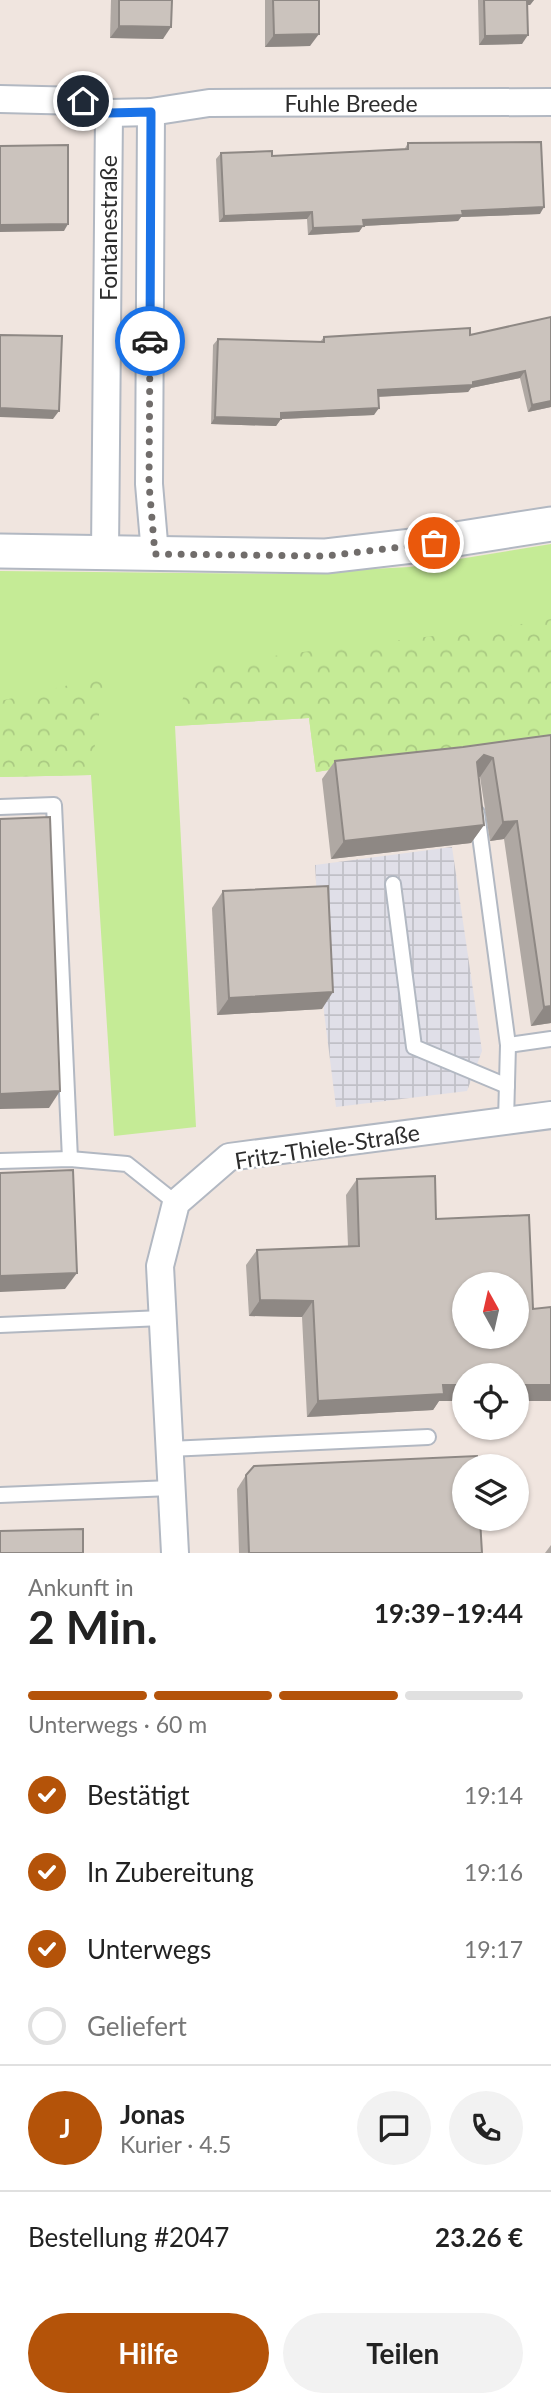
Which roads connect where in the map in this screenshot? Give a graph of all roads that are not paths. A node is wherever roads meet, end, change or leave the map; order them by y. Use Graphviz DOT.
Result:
graph roads {
  1 [pos="0,99"];
  2 [pos="551,102"];
  3 [pos="151,112"];
  4 [pos="109,113"];
  5 [pos="551,524"];
  6 [pos="0,551"];
  7 [pos="105,553"];
  8 [pos="155,554"];
  9 [pos="475,797"];
  10 [pos="0,807"];
  11 [pos="393,884"];
  12 [pos="551,1039"];
  13 [pos="508,1045"];
  14 [pos="507,1086"];
  15 [pos="551,1115"];
  16 [pos="506,1121"];
  17 [pos="70,1159"];
  18 [pos="0,1161"];
  19 [pos="176,1203"];
  20 [pos="162,1318"];
  21 [pos="0,1325"];
  22 [pos="428,1437"];
  23 [pos="169,1449"];
  24 [pos="171,1488"];
  25 [pos="0,1495"];
  26 [pos="174,1553"];
  1 -- 4 [label="street"];
  2 -- 3 [label="street, Fuhle Breede"];
  3 -- 4 [label="street, Fuhle Breede"];
  3 -- 8 [label="street, Fontanestraße"];
  4 -- 7 [label="street, Fontanestraße"];
  5 -- 8 [label="street"];
  6 -- 7 [label="street"];
  7 -- 8 [label="street"];
  9 -- 13 [label="lane"];
  10 -- 17 [label="lane"];
  11 -- 14 [label="lane"];
  12 -- 13 [label="lane"];
  13 -- 14 [label="lane"];
  14 -- 16 [label="lane"];
  15 -- 16 [label="street, Fritz-Thiele-Straße"];
  16 -- 19 [label="street, Fritz-Thiele-Straße"];
  17 -- 18 [label="lane"];
  17 -- 19 [label="lane"];
  19 -- 20 [label="street"];
  20 -- 21 [label="lane"];
  20 -- 23 [label="street"];
  22 -- 23 [label="lane"];
  23 -- 24 [label="street"];
  24 -- 25 [label="lane"];
  24 -- 26 [label="street"];
}
